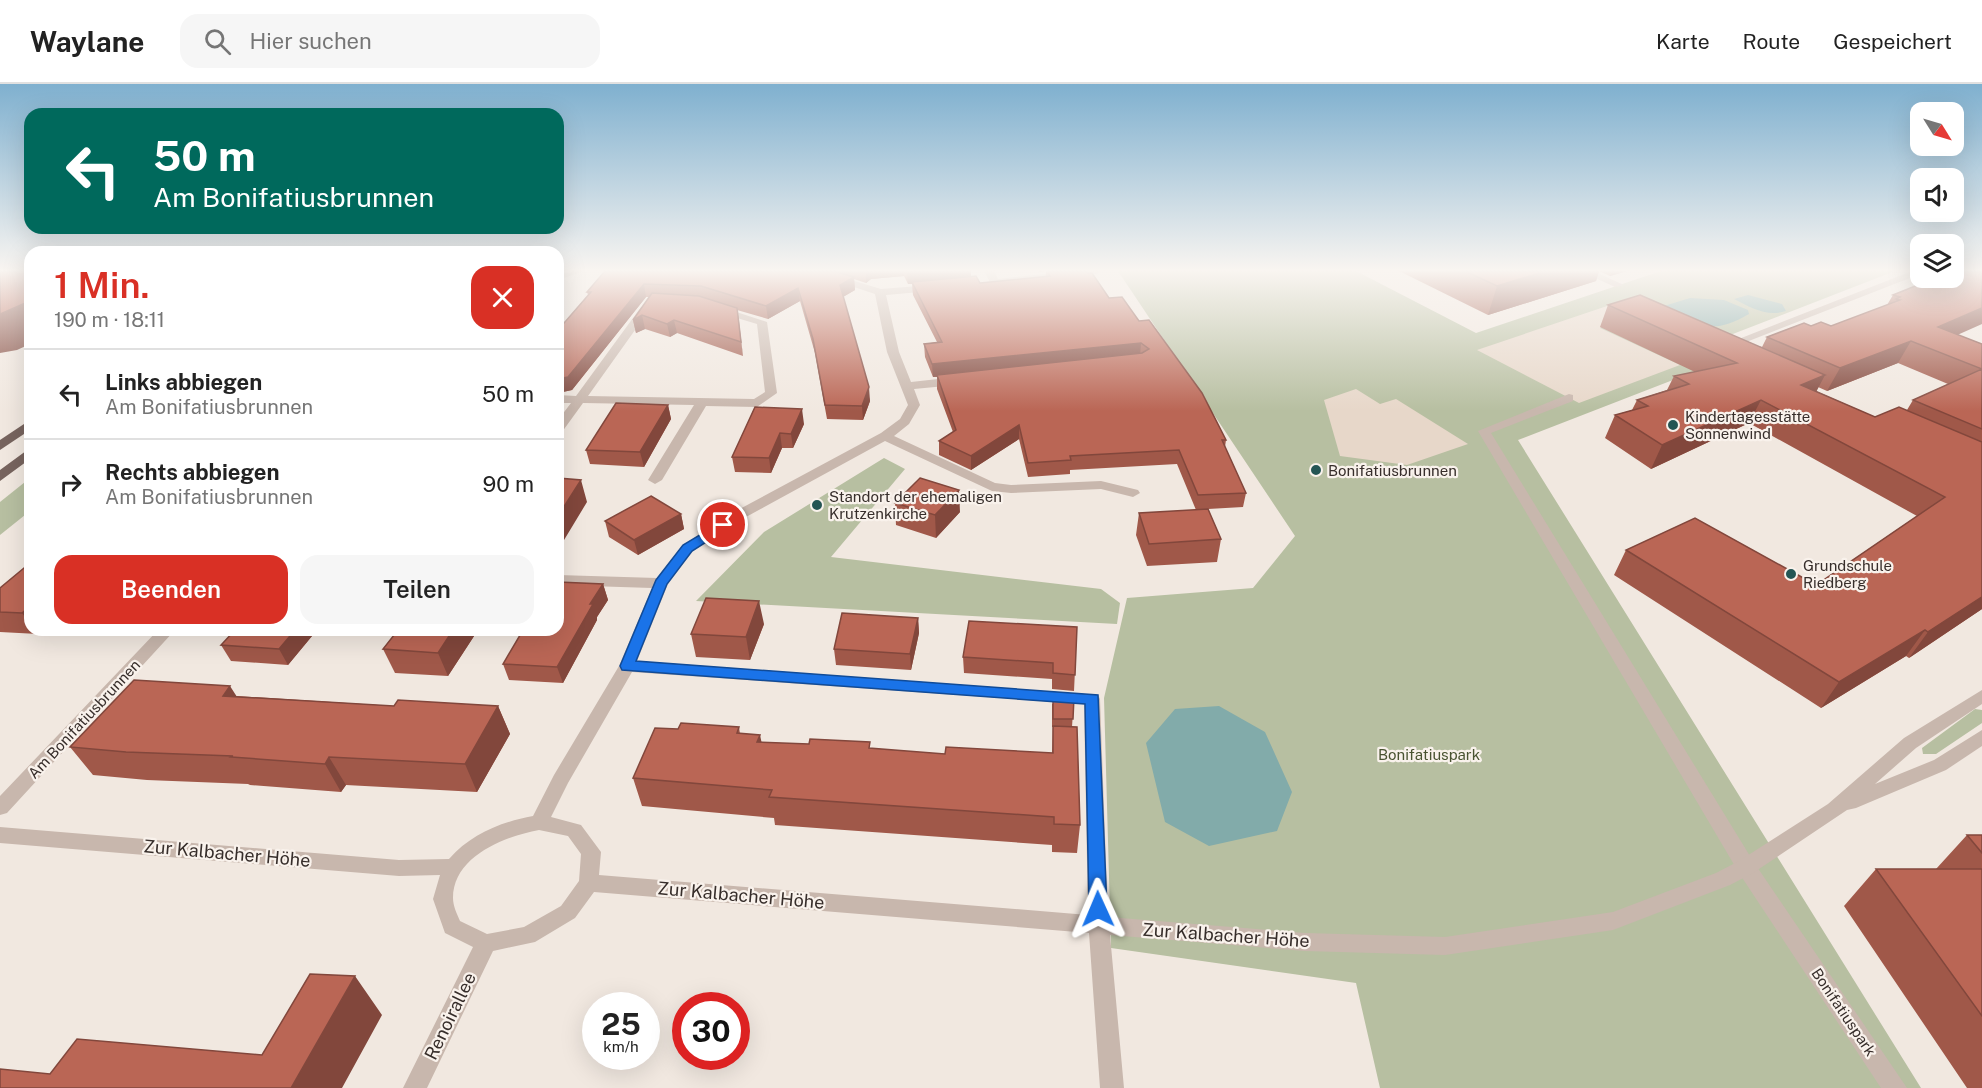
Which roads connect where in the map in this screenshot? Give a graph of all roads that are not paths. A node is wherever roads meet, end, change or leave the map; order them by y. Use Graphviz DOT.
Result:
graph roads {
  1 [pos="639,318"];
  2 [pos="747,318"];
  3 [pos="886,318"];
  4 [pos="1801,318"];
  5 [pos="1740,359"];
  6 [pos="966,380"];
  7 [pos="908,386"];
  8 [pos="1569,398"];
  9 [pos="564,399"];
  10 [pos="579,400"];
  11 [pos="701,403"];
  12 [pos="564,421"];
  13 [pos="24,428"];
  14 [pos="885,436"];
  15 [pos="0,446"];
  16 [pos="24,457"];
  17 [pos="0,477"];
  18 [pos="655,480"];
  19 [pos="1133,493"];
  20 [pos="564,580"];
  21 [pos="661,584"];
  22 [pos="162,636"];
  23 [pos="627,666"];
  24 [pos="1982,696"];
  25 [pos="1982,737"];
  26 [pos="0,808"];
  27 [pos="1835,809"];
  28 [pos="539,822"];
  29 [pos="0,835"];
  30 [pos="454,867"];
  31 [pos="1746,867"];
  32 [pos="589,883"];
  33 [pos="1098,925"];
  34 [pos="486,944"];
  35 [pos="415,1088"];
  36 [pos="1112,1088"];
  37 [pos="1895,1088"];
  1 -- 10 [label="street"];
  2 -- 11 [label="street"];
  3 -- 7 [label="street"];
  4 -- 5 [label="street"];
  6 -- 7 [label="street"];
  7 -- 14 [label="street"];
  8 -- 31 [label="street, Bonifatiuspark"];
  9 -- 10 [label="street"];
  10 -- 11 [label="street"];
  10 -- 12 [label="street"];
  11 -- 18 [label="street"];
  13 -- 15 [label="main road"];
  14 -- 19 [label="street"];
  14 -- 21 [label="street"];
  16 -- 17 [label="main road"];
  20 -- 21 [label="street"];
  21 -- 23 [label="street"];
  22 -- 26 [label="street, Am Bonifatiusbrunnen"];
  23 -- 28 [label="street"];
  23 -- 33 [label="street"];
  24 -- 27 [label="street, Zur Kalbacher Höhe"];
  25 -- 27 [label="street, Zur Kalbacher Höhe"];
  27 -- 31 [label="street, Zur Kalbacher Höhe"];
  28 -- 30 [label="street"];
  28 -- 32 [label="street"];
  29 -- 30 [label="street, Zur Kalbacher Höhe"];
  30 -- 34 [label="street"];
  31 -- 33 [label="street, Zur Kalbacher Höhe"];
  31 -- 37 [label="street, Bonifatiuspark"];
  32 -- 33 [label="street, Zur Kalbacher Höhe"];
  32 -- 34 [label="street"];
  33 -- 36 [label="street"];
  34 -- 35 [label="street, Renoirallee"];
}
